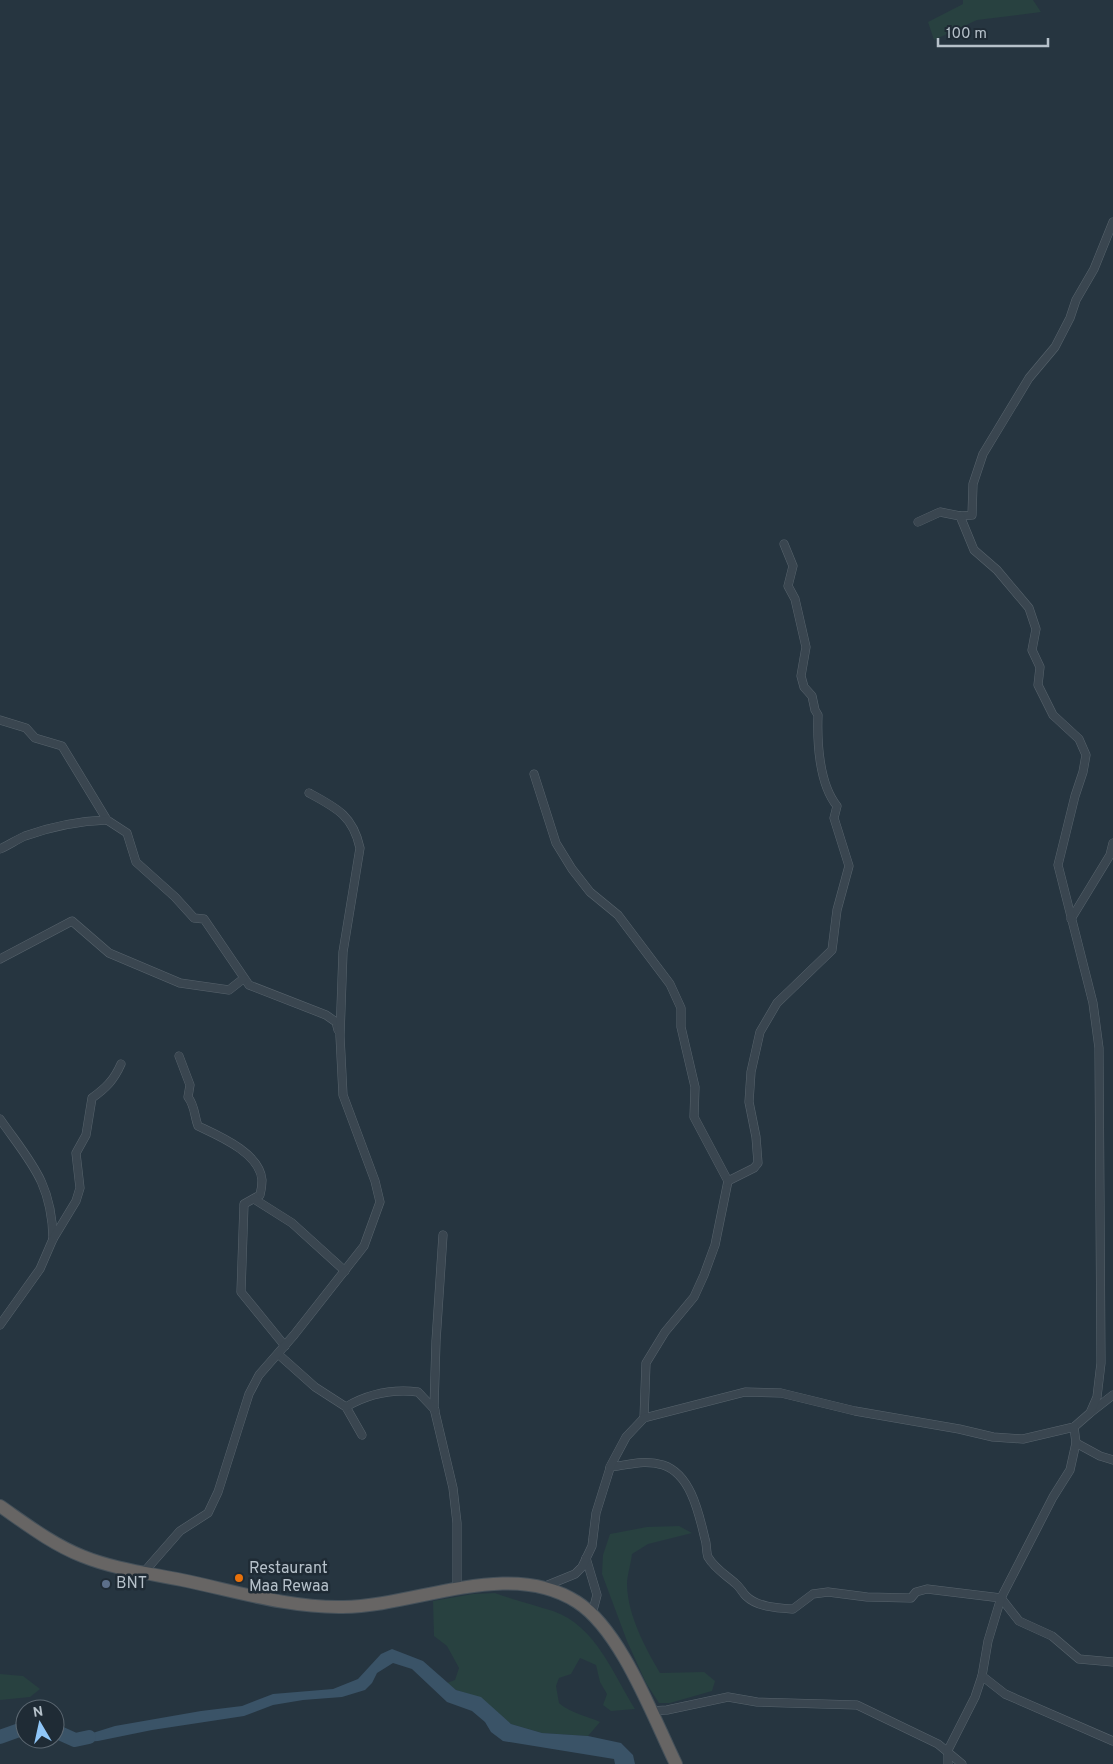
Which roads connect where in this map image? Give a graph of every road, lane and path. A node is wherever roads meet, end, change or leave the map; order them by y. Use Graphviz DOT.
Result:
graph roads {
  1 [pos="1113,222"];
  2 [pos="960,516"];
  3 [pos="918,522"];
  4 [pos="784,544"];
  5 [pos="0,720"];
  6 [pos="534,774"];
  7 [pos="310,793"];
  8 [pos="107,820"];
  9 [pos="1113,843"];
  10 [pos="0,849"];
  11 [pos="1071,919"];
  12 [pos="0,960"];
  13 [pos="243,979"];
  14 [pos="340,1036"];
  15 [pos="179,1056"];
  16 [pos="121,1064"];
  17 [pos="0,1119"];
  18 [pos="728,1181"];
  19 [pos="254,1199"];
  20 [pos="443,1235"];
  21 [pos="53,1239"];
  22 [pos="345,1271"];
  23 [pos="0,1325"];
  24 [pos="285,1346"];
  25 [pos="278,1354"];
  26 [pos="1113,1396"];
  27 [pos="346,1407"];
  28 [pos="435,1410"];
  29 [pos="1090,1413"];
  30 [pos="644,1418"];
  31 [pos="1074,1427"];
  32 [pos="362,1435"];
  33 [pos="1076,1443"];
  34 [pos="1113,1460"];
  35 [pos="610,1467"];
  36 [pos="0,1506"];
  37 [pos="586,1558"];
  38 [pos="144,1572"];
  39 [pos="543,1587"];
  40 [pos="457,1590"];
  41 [pos="1001,1598"];
  42 [pos="592,1614"];
  43 [pos="1113,1662"];
  44 [pos="982,1676"];
  45 [pos="650,1711"];
  46 [pos="1113,1741"];
  47 [pos="948,1750"];
  48 [pos="676,1764"];
  49 [pos="948,1764"];
  50 [pos="962,1764"];
  1 -- 2 [label="street"];
  2 -- 3 [label="street"];
  2 -- 11 [label="street"];
  4 -- 18 [label="street"];
  5 -- 8 [label="street"];
  6 -- 18 [label="street"];
  7 -- 14 [label="street"];
  8 -- 10 [label="street"];
  8 -- 13 [label="street"];
  9 -- 11 [label="street"];
  11 -- 29 [label="street"];
  12 -- 13 [label="street"];
  13 -- 14 [label="street"];
  14 -- 22 [label="street"];
  15 -- 19 [label="street"];
  16 -- 21 [label="street"];
  17 -- 21 [label="street"];
  18 -- 30 [label="street"];
  19 -- 22 [label="street"];
  19 -- 24 [label="street"];
  20 -- 28 [label="street"];
  21 -- 23 [label="street"];
  22 -- 24 [label="street"];
  24 -- 25 [label="street"];
  25 -- 27 [label="street"];
  25 -- 38 [label="street"];
  26 -- 29 [label="street"];
  27 -- 28 [label="street"];
  27 -- 32 [label="street"];
  28 -- 40 [label="street"];
  29 -- 31 [label="street"];
  30 -- 31 [label="street"];
  30 -- 35 [label="street"];
  31 -- 33 [label="street"];
  33 -- 34 [label="street"];
  33 -- 41 [label="street"];
  35 -- 37 [label="street"];
  35 -- 41 [label="street"];
  36 -- 38 [label="highway"];
  37 -- 39 [label="street"];
  37 -- 42 [label="street"];
  38 -- 40 [label="highway"];
  39 -- 40 [label="highway"];
  39 -- 42 [label="highway"];
  41 -- 43 [label="street"];
  41 -- 44 [label="street"];
  42 -- 45 [label="highway"];
  44 -- 46 [label="street"];
  44 -- 47 [label="street"];
  45 -- 47 [label="street"];
  45 -- 48 [label="highway"];
  47 -- 49 [label="street"];
  47 -- 50 [label="street"];
}
